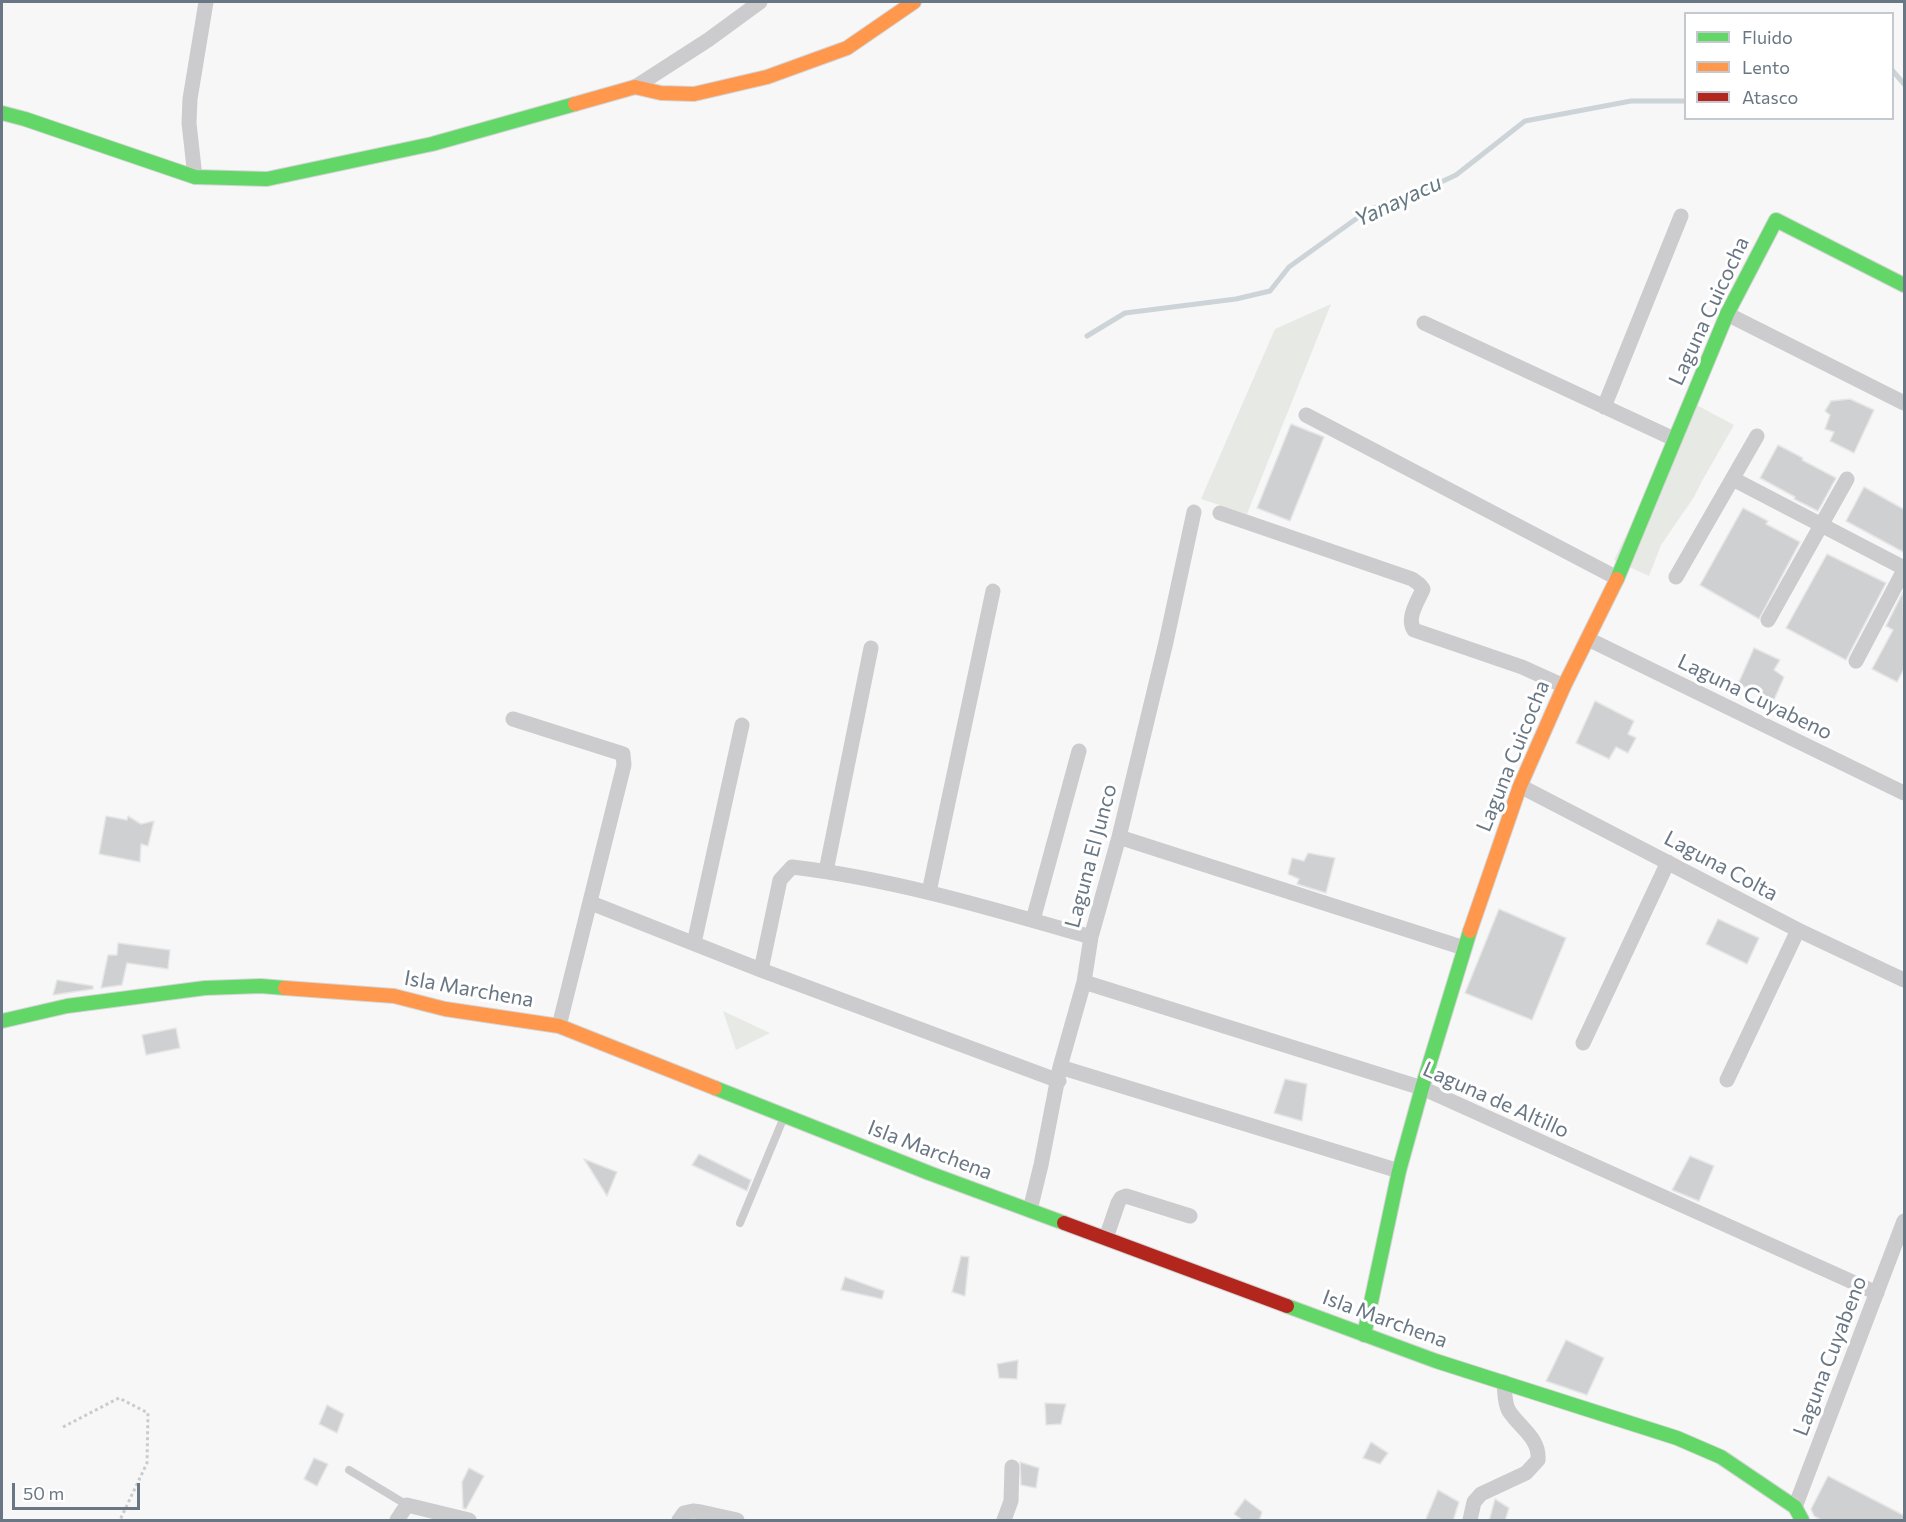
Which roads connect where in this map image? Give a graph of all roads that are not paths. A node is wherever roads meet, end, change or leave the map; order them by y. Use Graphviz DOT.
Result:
graph roads {
  1 [pos="206,2"];
  2 [pos="760,2"];
  3 [pos="914,2"];
  4 [pos="635,87"];
  5 [pos="2,113"];
  6 [pos="195,177"];
  7 [pos="1681,216"];
  8 [pos="1905,285"];
  9 [pos="1727,314"];
  10 [pos="1424,323"];
  11 [pos="1905,403"];
  12 [pos="1604,407"];
  13 [pos="1306,415"];
  14 [pos="1757,436"];
  15 [pos="1674,439"];
  16 [pos="1733,479"];
  17 [pos="1847,479"];
  18 [pos="1194,512"];
  19 [pos="1220,513"];
  20 [pos="1821,525"];
  21 [pos="1905,569"];
  22 [pos="1676,577"];
  23 [pos="1617,578"];
  24 [pos="993,591"];
  25 [pos="1768,620"];
  26 [pos="1588,639"];
  27 [pos="871,648"];
  28 [pos="1856,661"];
  29 [pos="1564,686"];
  30 [pos="513,719"];
  31 [pos="742,725"];
  32 [pos="1079,751"];
  33 [pos="1520,786"];
  34 [pos="1905,792"];
  35 [pos="1119,837"];
  36 [pos="1668,862"];
  37 [pos="826,871"];
  38 [pos="929,892"];
  39 [pos="591,903"];
  40 [pos="1033,920"];
  41 [pos="1798,930"];
  42 [pos="1091,937"];
  43 [pos="694,943"];
  44 [pos="1464,948"];
  45 [pos="761,970"];
  46 [pos="1905,980"];
  47 [pos="1084,982"];
  48 [pos="2,1021"];
  49 [pos="559,1026"];
  50 [pos="1583,1043"];
  51 [pos="1059,1074"];
  52 [pos="1727,1080"];
  53 [pos="1422,1088"];
  54 [pos="784,1116"];
  55 [pos="1399,1171"];
  56 [pos="1030,1210"];
  57 [pos="1190,1216"];
  58 [pos="1905,1221"];
  59 [pos="740,1223"];
  60 [pos="1106,1238"];
  61 [pos="1877,1293"];
  62 [pos="1364,1335"];
  63 [pos="1504,1382"];
  64 [pos="1012,1467"];
  65 [pos="349,1470"];
  66 [pos="407,1505"];
  67 [pos="1799,1514"];
  68 [pos="397,1521"];
  69 [pos="469,1521"];
  70 [pos="679,1521"];
  71 [pos="737,1521"];
  72 [pos="1004,1521"];
  73 [pos="1470,1521"];
  1 -- 6 [label="street"];
  2 -- 4 [label="street"];
  3 -- 4 [label="street"];
  4 -- 6 [label="street"];
  5 -- 6 [label="street"];
  7 -- 12 [label="street"];
  8 -- 9 [label="street, Laguna Cuicocha"];
  9 -- 11 [label="street"];
  9 -- 15 [label="street, Laguna Cuicocha"];
  10 -- 12 [label="street"];
  12 -- 15 [label="street"];
  13 -- 23 [label="street"];
  14 -- 16 [label="street"];
  15 -- 23 [label="street, Laguna Cuicocha"];
  16 -- 20 [label="street"];
  16 -- 22 [label="street"];
  17 -- 20 [label="street"];
  18 -- 35 [label="street, Laguna El Junco"];
  19 -- 29 [label="street"];
  20 -- 21 [label="street"];
  20 -- 25 [label="street"];
  21 -- 28 [label="street"];
  23 -- 26 [label="street, Laguna Cuicocha"];
  24 -- 38 [label="street"];
  26 -- 29 [label="street, Laguna Cuicocha"];
  26 -- 34 [label="street, Laguna Cuyabeno"];
  27 -- 37 [label="street"];
  29 -- 33 [label="street, Laguna Cuicocha"];
  30 -- 39 [label="street"];
  31 -- 43 [label="street"];
  32 -- 40 [label="street"];
  33 -- 36 [label="street, Laguna Colta"];
  33 -- 44 [label="street, Laguna Cuicocha"];
  35 -- 42 [label="street, Laguna El Junco"];
  35 -- 44 [label="street"];
  36 -- 41 [label="street, Laguna Colta"];
  36 -- 50 [label="street"];
  37 -- 38 [label="street"];
  37 -- 45 [label="street"];
  38 -- 40 [label="street"];
  39 -- 43 [label="street"];
  39 -- 49 [label="street"];
  40 -- 42 [label="street"];
  41 -- 46 [label="street, Laguna Colta"];
  41 -- 52 [label="street"];
  42 -- 47 [label="street, Laguna El Junco"];
  43 -- 45 [label="street"];
  44 -- 53 [label="street, Laguna Cuicocha"];
  45 -- 51 [label="street"];
  47 -- 51 [label="street, Laguna El Junco"];
  47 -- 53 [label="street, Laguna de Altillo"];
  48 -- 49 [label="street, Isla Marchena"];
  49 -- 54 [label="street, Isla Marchena"];
  51 -- 55 [label="street"];
  51 -- 56 [label="street, Laguna El Junco"];
  53 -- 55 [label="street, Laguna Cuicocha"];
  53 -- 61 [label="street, Laguna de Altillo"];
  54 -- 56 [label="street, Isla Marchena"];
  54 -- 59 [label="lane"];
  55 -- 62 [label="street, Laguna Cuicocha"];
  56 -- 60 [label="street, Isla Marchena"];
  57 -- 60 [label="street"];
  58 -- 61 [label="street, Laguna Cuyabeno"];
  60 -- 62 [label="street, Isla Marchena"];
  61 -- 67 [label="street, Laguna Cuyabeno"];
  62 -- 63 [label="street, Isla Marchena"];
  63 -- 67 [label="street, Isla Marchena"];
  63 -- 73 [label="street"];
  64 -- 72 [label="street"];
  65 -- 66 [label="lane"];
  66 -- 68 [label="street"];
  66 -- 69 [label="street"];
  70 -- 71 [label="street"];
}
